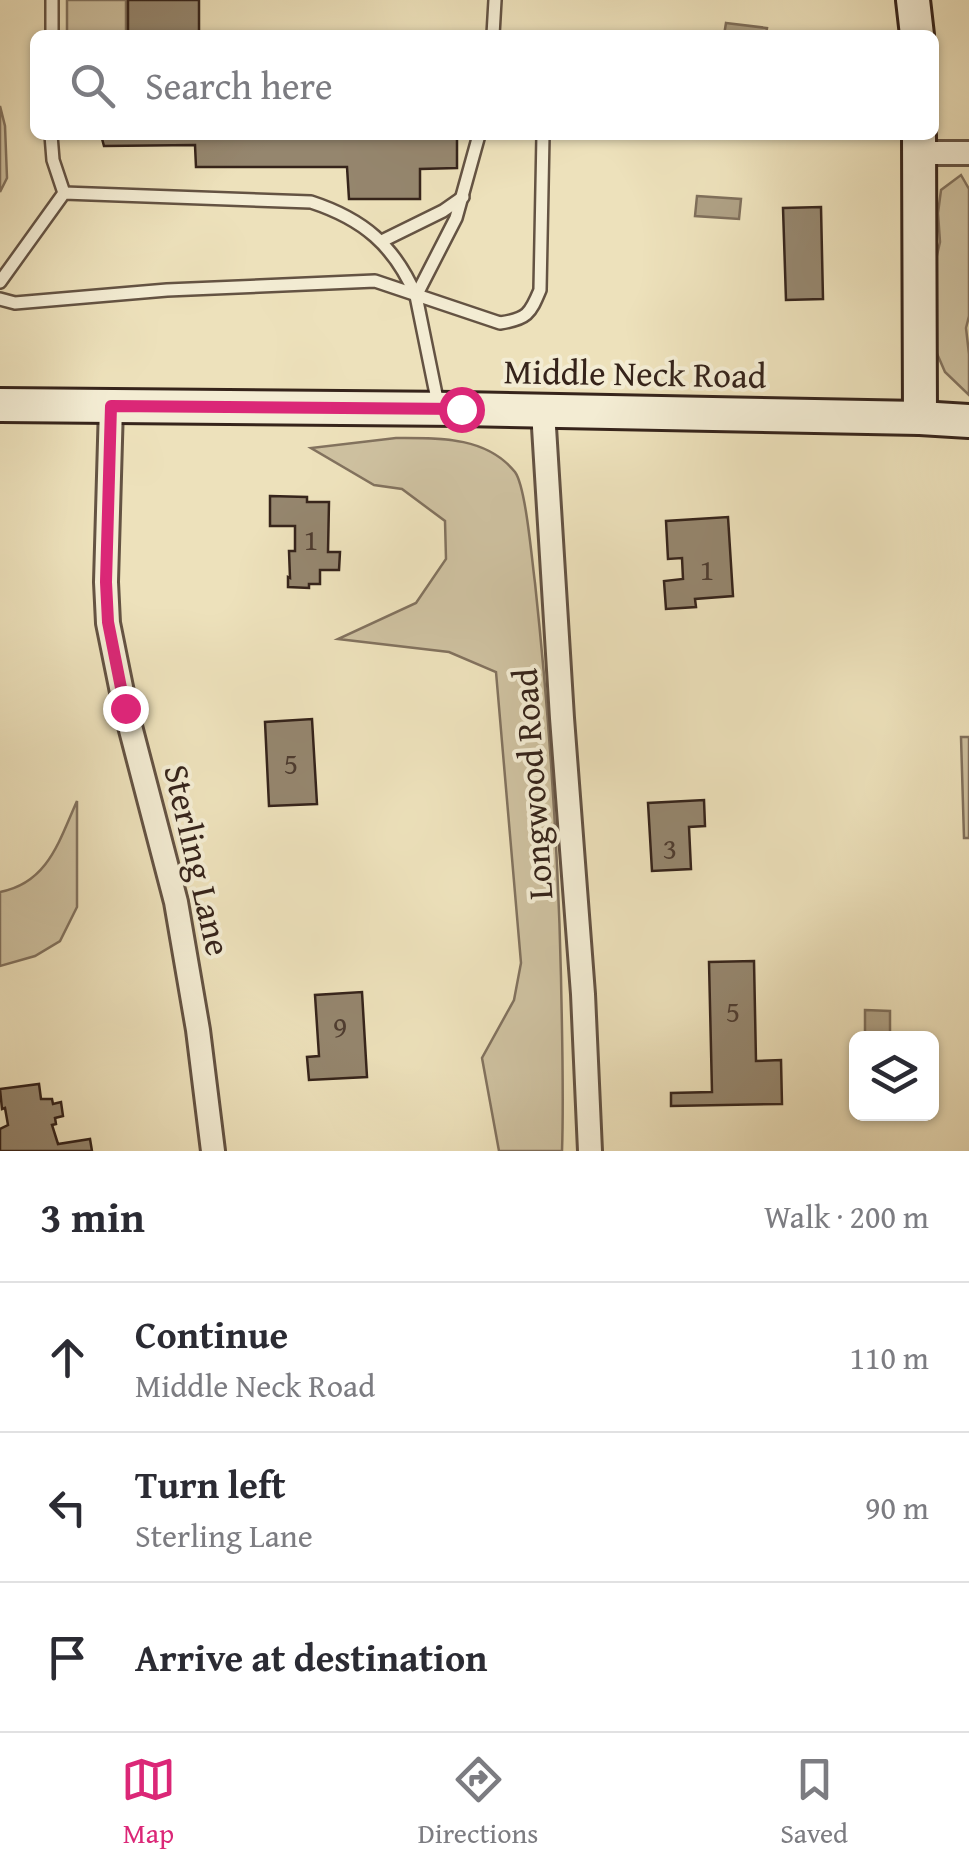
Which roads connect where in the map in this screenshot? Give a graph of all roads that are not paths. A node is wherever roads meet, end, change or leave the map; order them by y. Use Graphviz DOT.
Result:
graph roads {
  1 [pos="52,0"];
  2 [pos="496,0"];
  3 [pos="913,0"];
  4 [pos="52,30"];
  5 [pos="493,30"];
  6 [pos="916,30"];
  7 [pos="51,140"];
  8 [pos="478,140"];
  9 [pos="544,140"];
  10 [pos="919,144"];
  11 [pos="969,153"];
  12 [pos="64,193"];
  13 [pos="463,197"];
  14 [pos="382,240"];
  15 [pos="0,282"];
  16 [pos="416,296"];
  17 [pos="0,299"];
  18 [pos="0,404"];
  19 [pos="111,406"];
  20 [pos="439,408"];
  21 [pos="543,411"];
  22 [pos="920,418"];
  23 [pos="969,422"];
  24 [pos="213,1151"];
  25 [pos="590,1151"];
  1 -- 4 [label="lane"];
  2 -- 5 [label="lane"];
  3 -- 6 [label="main road"];
  7 -- 12 [label="lane"];
  8 -- 13 [label="lane"];
  9 -- 16 [label="lane"];
  10 -- 11 [label="street"];
  10 -- 22 [label="main road"];
  12 -- 14 [label="lane"];
  12 -- 15 [label="lane"];
  13 -- 14 [label="lane"];
  13 -- 16 [label="lane"];
  14 -- 16 [label="lane"];
  16 -- 17 [label="lane"];
  16 -- 20 [label="lane"];
  18 -- 19 [label="main road, Middle Neck Road"];
  19 -- 20 [label="main road, Middle Neck Road"];
  19 -- 24 [label="street, Sterling Lane"];
  20 -- 21 [label="main road, Middle Neck Road"];
  21 -- 22 [label="main road, Middle Neck Road"];
  21 -- 25 [label="street, Longwood Road"];
  22 -- 23 [label="main road, Middle Neck Road"];
}
